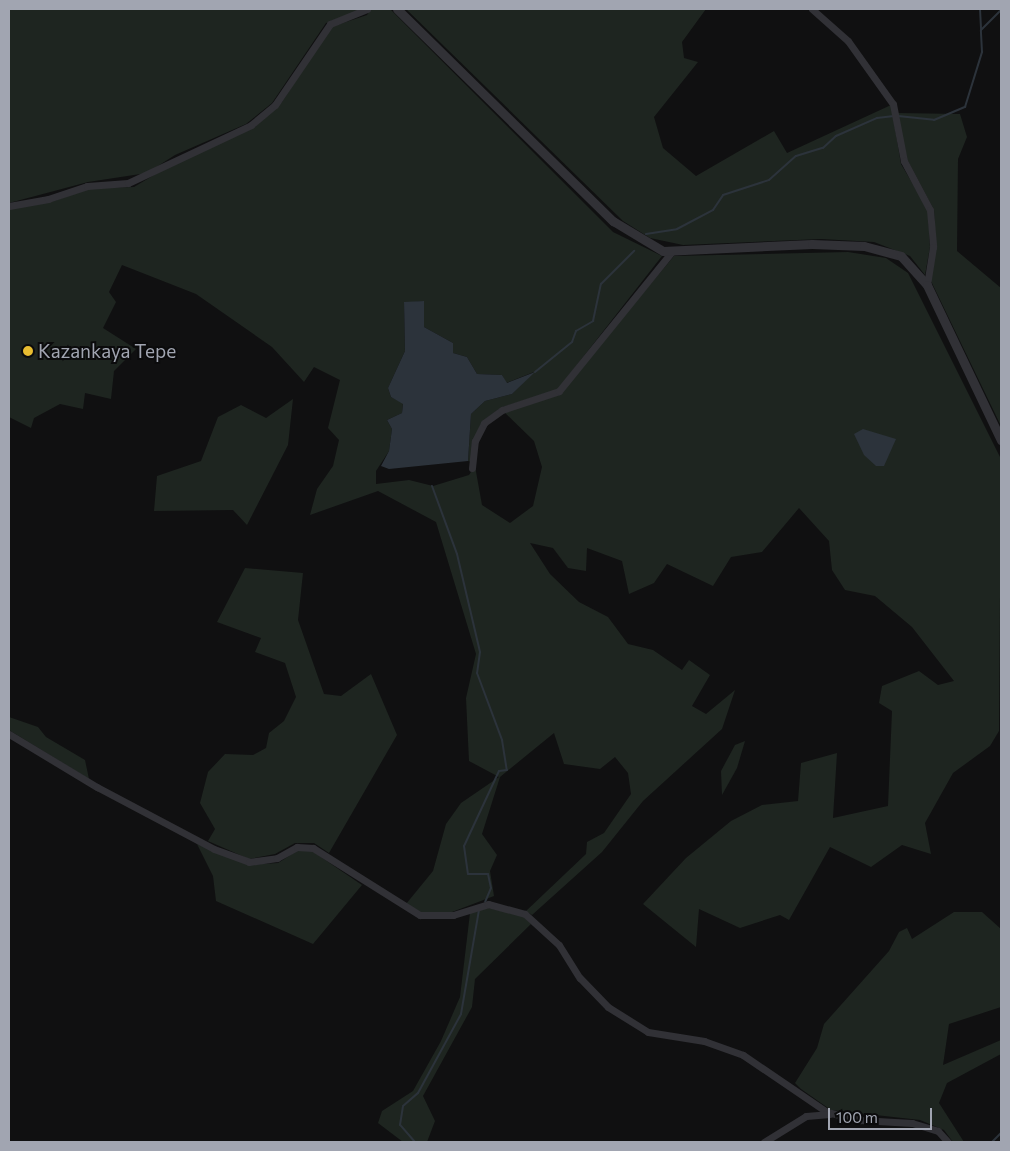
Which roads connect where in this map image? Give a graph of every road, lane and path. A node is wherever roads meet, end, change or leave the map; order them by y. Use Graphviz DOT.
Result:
graph roads {
  1 [pos="367,9"];
  2 [pos="397,9"];
  3 [pos="812,9"];
  4 [pos="9,206"];
  5 [pos="673,250"];
  6 [pos="927,285"];
  7 [pos="1001,440"];
  8 [pos="472,468"];
  9 [pos="9,734"];
  10 [pos="833,1114"];
  11 [pos="764,1142"];
  12 [pos="948,1142"];
  1 -- 4 [label="street"];
  2 -- 5 [label="street"];
  3 -- 6 [label="street"];
  5 -- 6 [label="street"];
  5 -- 8 [label="street"];
  6 -- 7 [label="street"];
  9 -- 10 [label="street"];
  10 -- 11 [label="street"];
  10 -- 12 [label="street"];
}
